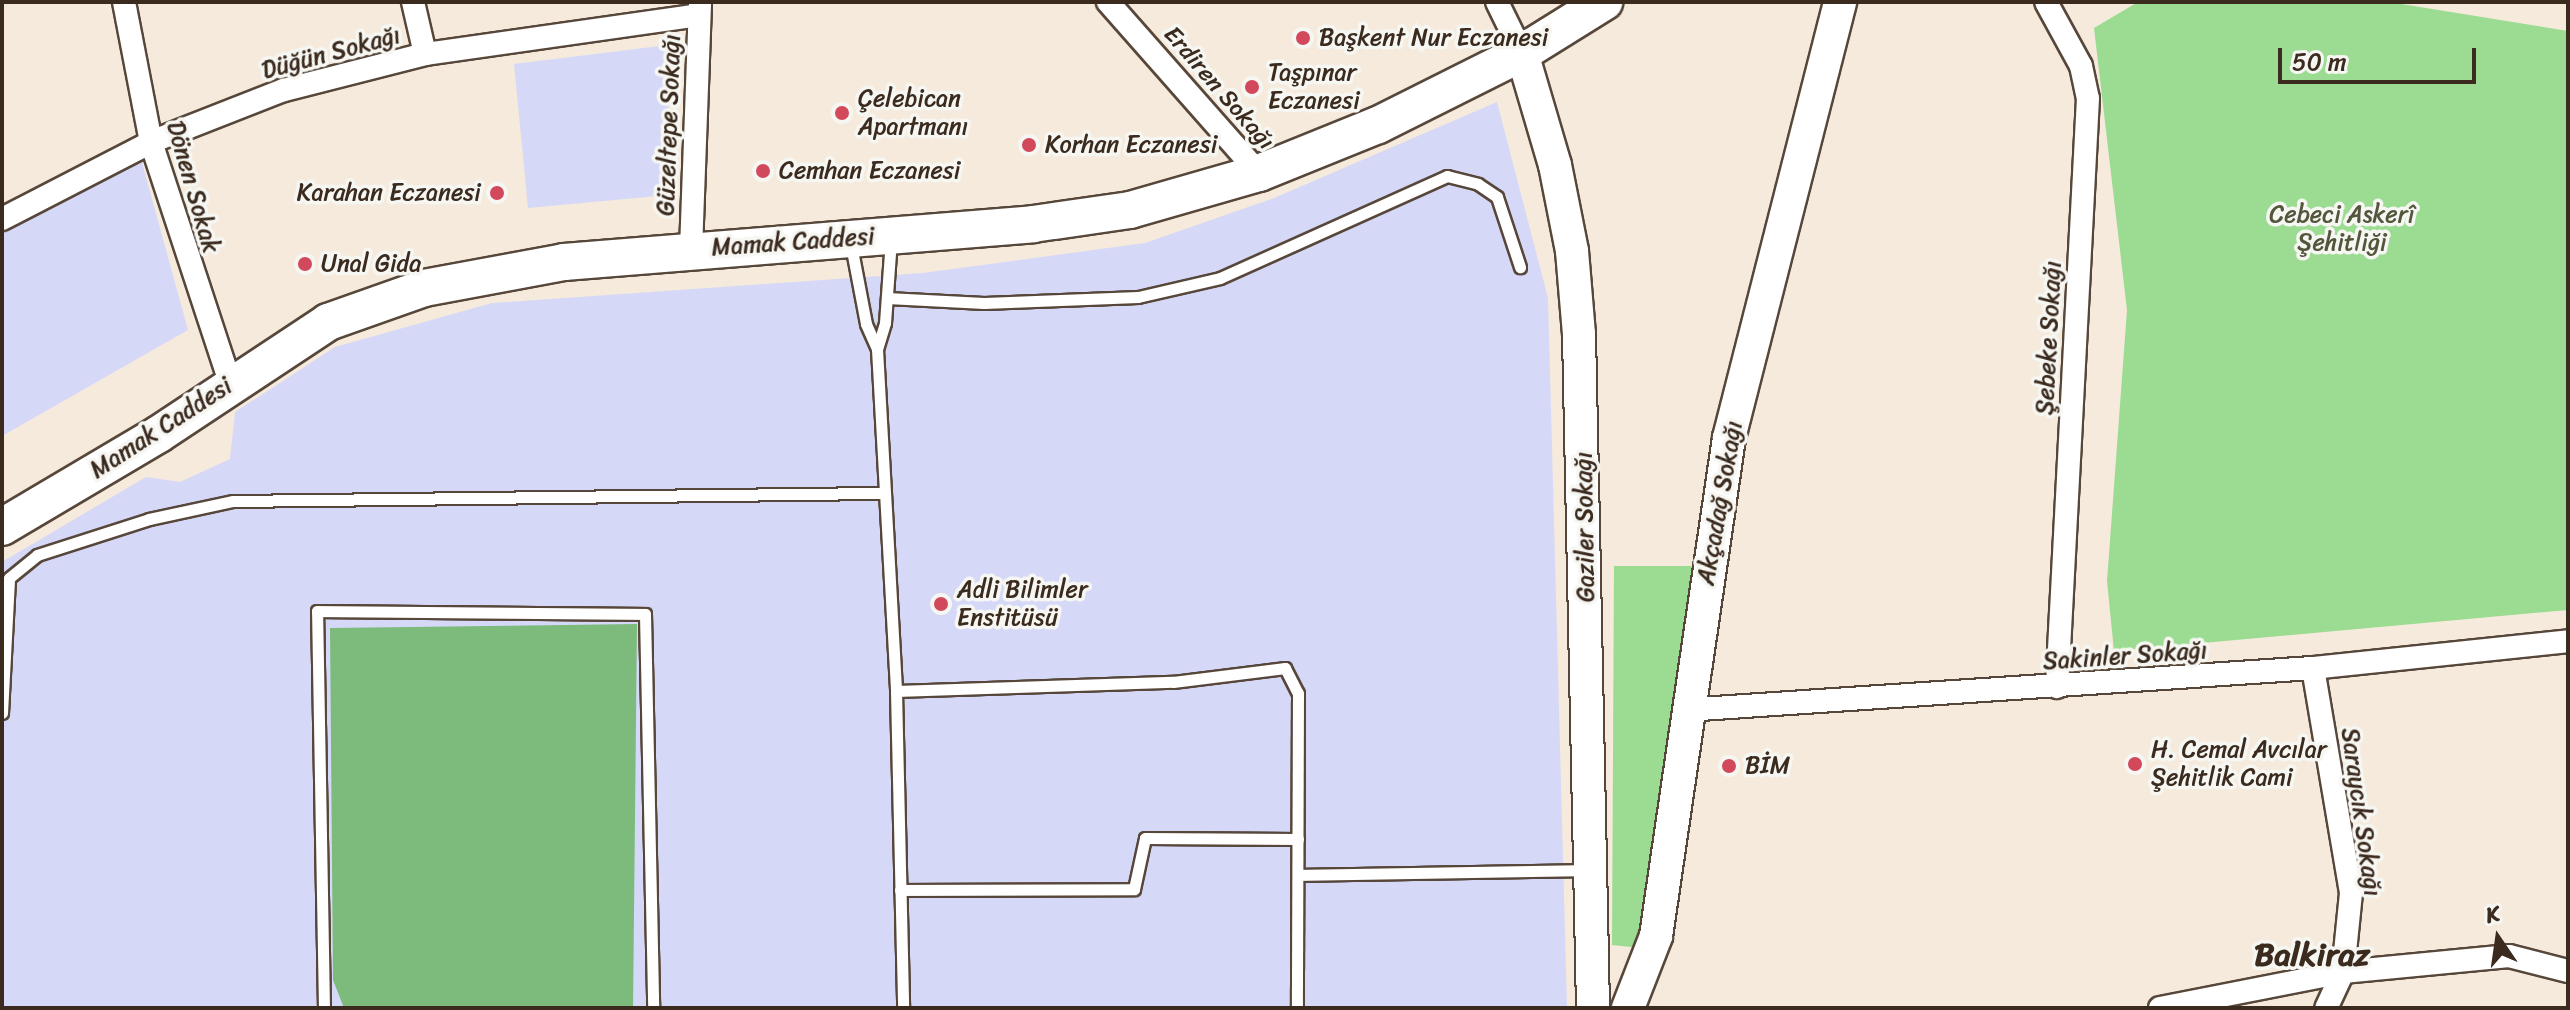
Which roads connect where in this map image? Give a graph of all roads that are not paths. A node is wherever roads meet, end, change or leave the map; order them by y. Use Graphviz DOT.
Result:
graph roads {
  1 [pos="124,2"];
  2 [pos="413,2"];
  3 [pos="1108,2"];
  4 [pos="1497,2"];
  5 [pos="1604,2"];
  6 [pos="1840,2"];
  7 [pos="2046,2"];
  8 [pos="699,8"];
  9 [pos="1522,53"];
  10 [pos="425,54"];
  11 [pos="151,142"];
  12 [pos="1259,173"];
  13 [pos="2,219"];
  14 [pos="892,234"];
  15 [pos="849,238"];
  16 [pos="691,250"];
  17 [pos="1520,267"];
  18 [pos="887,298"];
  19 [pos="877,349"];
  20 [pos="230,382"];
  21 [pos="882,493"];
  22 [pos="2,527"];
  23 [pos="2568,641"];
  24 [pos="2313,668"];
  25 [pos="2057,687"];
  26 [pos="896,691"];
  27 [pos="1685,710"];
  28 [pos="2,713"];
  29 [pos="1298,839"];
  30 [pos="1588,870"];
  31 [pos="1299,875"];
  32 [pos="900,890"];
  33 [pos="2568,971"];
  34 [pos="2343,972"];
  35 [pos="324,1008"];
  36 [pos="653,1008"];
  37 [pos="903,1008"];
  38 [pos="1297,1008"];
  39 [pos="1593,1008"];
  40 [pos="1628,1008"];
  41 [pos="2160,1008"];
  42 [pos="2326,1008"];
  1 -- 11 [label="street, Dönen Sokak"];
  2 -- 10 [label="street"];
  3 -- 12 [label="street, Erdiren Sokağı"];
  4 -- 9 [label="street"];
  5 -- 9 [label="main road, Mamak Caddesi"];
  6 -- 27 [label="street, Akçadağ Sokağı"];
  7 -- 25 [label="street, Şebeke Sokağı"];
  8 -- 10 [label="street, Düğün Sokağı"];
  8 -- 16 [label="street, Güzeltepe Sokağı"];
  9 -- 12 [label="main road, Mamak Caddesi"];
  9 -- 30 [label="street, Gaziler Sokağı"];
  10 -- 11 [label="street, Düğün Sokağı"];
  11 -- 13 [label="street, Düğün Sokağı"];
  11 -- 20 [label="street, Dönen Sokak"];
  12 -- 14 [label="main road, Mamak Caddesi"];
  14 -- 15 [label="main road, Mamak Caddesi"];
  14 -- 18 [label="lane"];
  15 -- 16 [label="main road, Mamak Caddesi"];
  15 -- 19 [label="lane"];
  16 -- 20 [label="main road, Mamak Caddesi"];
  17 -- 18 [label="lane"];
  18 -- 19 [label="lane"];
  19 -- 21 [label="lane"];
  20 -- 22 [label="main road, Mamak Caddesi"];
  21 -- 26 [label="lane"];
  21 -- 28 [label="lane"];
  23 -- 24 [label="street, Sakinler Sokağı"];
  24 -- 25 [label="street, Sakinler Sokağı"];
  24 -- 34 [label="street, Saraycık Sokağı"];
  25 -- 27 [label="street, Sakinler Sokağı"];
  26 -- 29 [label="lane"];
  26 -- 32 [label="lane"];
  27 -- 40 [label="street, Akçadağ Sokağı"];
  29 -- 31 [label="lane"];
  29 -- 32 [label="lane"];
  30 -- 31 [label="lane"];
  30 -- 39 [label="street, Gaziler Sokağı"];
  31 -- 38 [label="lane"];
  32 -- 37 [label="lane"];
  33 -- 34 [label="street"];
  34 -- 41 [label="street"];
  34 -- 42 [label="street, Saraycık Sokağı"];
  35 -- 36 [label="lane"];
}
